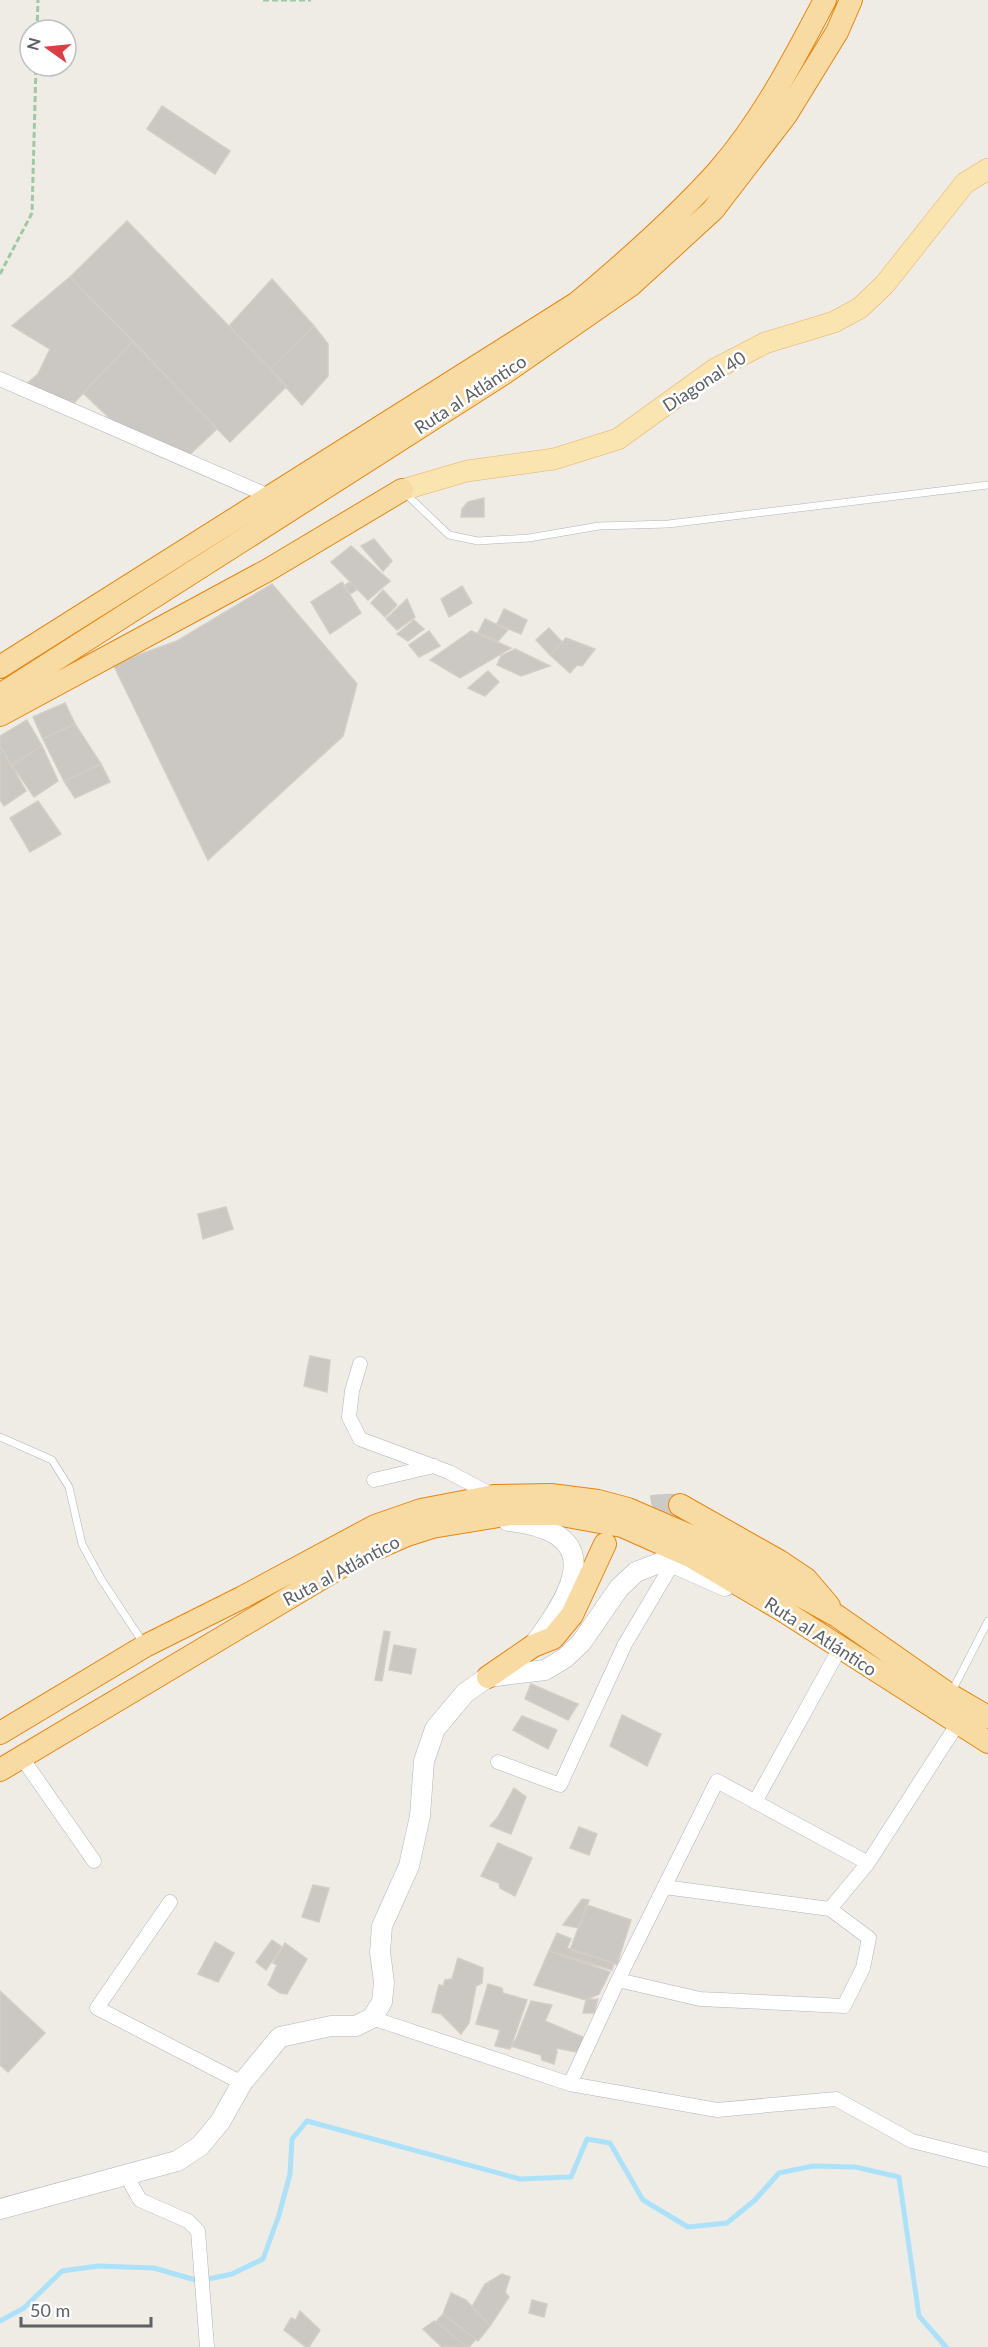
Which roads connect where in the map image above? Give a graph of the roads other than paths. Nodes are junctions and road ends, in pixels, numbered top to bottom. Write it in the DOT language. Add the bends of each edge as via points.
graph roads {
  1 [pos="825,0"];
  2 [pos="851,0"];
  3 [pos="988,169"];
  4 [pos="0,379"];
  5 [pos="988,485"];
  6 [pos="402,490"];
  7 [pos="271,497"];
  8 [pos="0,668"];
  9 [pos="0,694"];
  10 [pos="0,715"];
  11 [pos="360,1364"];
  12 [pos="0,1437"];
  13 [pos="434,1466"];
  14 [pos="374,1480"];
  15 [pos="494,1496"];
  16 [pos="680,1504"];
  17 [pos="479,1518"];
  18 [pos="605,1544"];
  19 [pos="673,1563"];
  20 [pos="782,1610"];
  21 [pos="837,1616"];
  22 [pos="988,1621"];
  23 [pos="145,1646"];
  24 [pos="533,1646"];
  25 [pos="840,1648"];
  26 [pos="488,1677"];
  27 [pos="950,1695"];
  28 [pos="988,1717"];
  29 [pos="958,1724"];
  30 [pos="0,1733"];
  31 [pos="988,1742"];
  32 [pos="22,1758"];
  33 [pos="498,1762"];
  34 [pos="0,1770"];
  35 [pos="755,1802"];
  36 [pos="94,1861"];
  37 [pos="868,1863"];
  38 [pos="664,1887"];
  39 [pos="170,1902"];
  40 [pos="830,1909"];
  41 [pos="618,1980"];
  42 [pos="372,2018"];
  43 [pos="242,2083"];
  44 [pos="570,2084"];
  45 [pos="988,2160"];
  46 [pos="126,2175"];
  47 [pos="0,2209"];
  48 [pos="207,2347"];
  1 -- 7 [label="highway, Ruta al Atlántico" via="761,111 725,162 636,254 577,303"];
  2 -- 9 [label="highway, Ruta al Atlántico" via="837,32 786,115 720,201 631,285 503,374"];
  3 -- 6 [label="main road, Diagonal 40" via="965,183 885,284 860,308 834,322 765,343 715,369 618,439 554,459 467,471"];
  4 -- 7 [label="street"];
  5 -- 6 [label="lane" via="668,524 599,526 478,541 449,535"];
  6 -- 10 [label="highway" via="268,570"];
  7 -- 8 [label="highway, Ruta al Atlántico"];
  11 -- 13 [label="street" via="349,1418 360,1439"];
  12 -- 23 [label="lane" via="52,1460 69,1486 82,1544"];
  13 -- 14 [label="street"];
  13 -- 15 [label="street"];
  15 -- 21 [label="highway, Ruta al Atlántico" via="551,1495 628,1509 702,1541"];
  15 -- 23 [label="highway, Ruta al Atlántico" via="421,1510 375,1526"];
  16 -- 21 [label="highway" via="806,1579"];
  17 -- 20 [label="highway, Ruta al Atlántico" via="556,1514 622,1526 692,1557"];
  17 -- 24 [label="main road" via="550,1530 563,1537 571,1548 574,1564 569,1588 554,1618"];
  17 -- 32 [label="highway, Ruta al Atlántico" via="432,1527 359,1556"];
  18 -- 24 [label="highway" via="572,1615 553,1638"];
  19 -- 20 [label="main road"];
  19 -- 26 [label="main road" via="659,1563 636,1572 565,1658 545,1670"];
  19 -- 33 [label="street" via="625,1644 560,1785"];
  20 -- 25 [label="highway, Ruta al Atlántico"];
  21 -- 27 [label="highway, Ruta al Atlántico"];
  22 -- 27 [label="lane"];
  23 -- 30 [label="highway, Ruta al Atlántico"];
  24 -- 26 [label="highway"];
  25 -- 29 [label="highway, Ruta al Atlántico"];
  25 -- 35 [label="street"];
  26 -- 42 [label="main road" via="465,1693 435,1729 424,1761 420,1816 408,1866 382,1926 382,2002"];
  27 -- 28 [label="highway, Ruta al Atlántico"];
  29 -- 31 [label="highway, Ruta al Atlántico"];
  29 -- 37 [label="street"];
  32 -- 34 [label="highway, Ruta al Atlántico"];
  32 -- 36 [label="street"];
  35 -- 37 [label="street"];
  35 -- 38 [label="street" via="717,1781"];
  37 -- 40 [label="street"];
  38 -- 40 [label="street"];
  38 -- 41 [label="street"];
  39 -- 43 [label="street" via="97,2008"];
  40 -- 41 [label="street" via="869,1938 863,1968 844,2006 700,1999"];
  41 -- 44 [label="street"];
  42 -- 43 [label="main road" via="356,2026 331,2026 280,2037"];
  42 -- 44 [label="street"];
  43 -- 46 [label="main road" via="220,2122 200,2146 177,2161"];
  44 -- 45 [label="street" via="717,2110 836,2099 912,2142"];
  46 -- 47 [label="main road"];
  46 -- 48 [label="street" via="141,2200 198,2231"];
}
